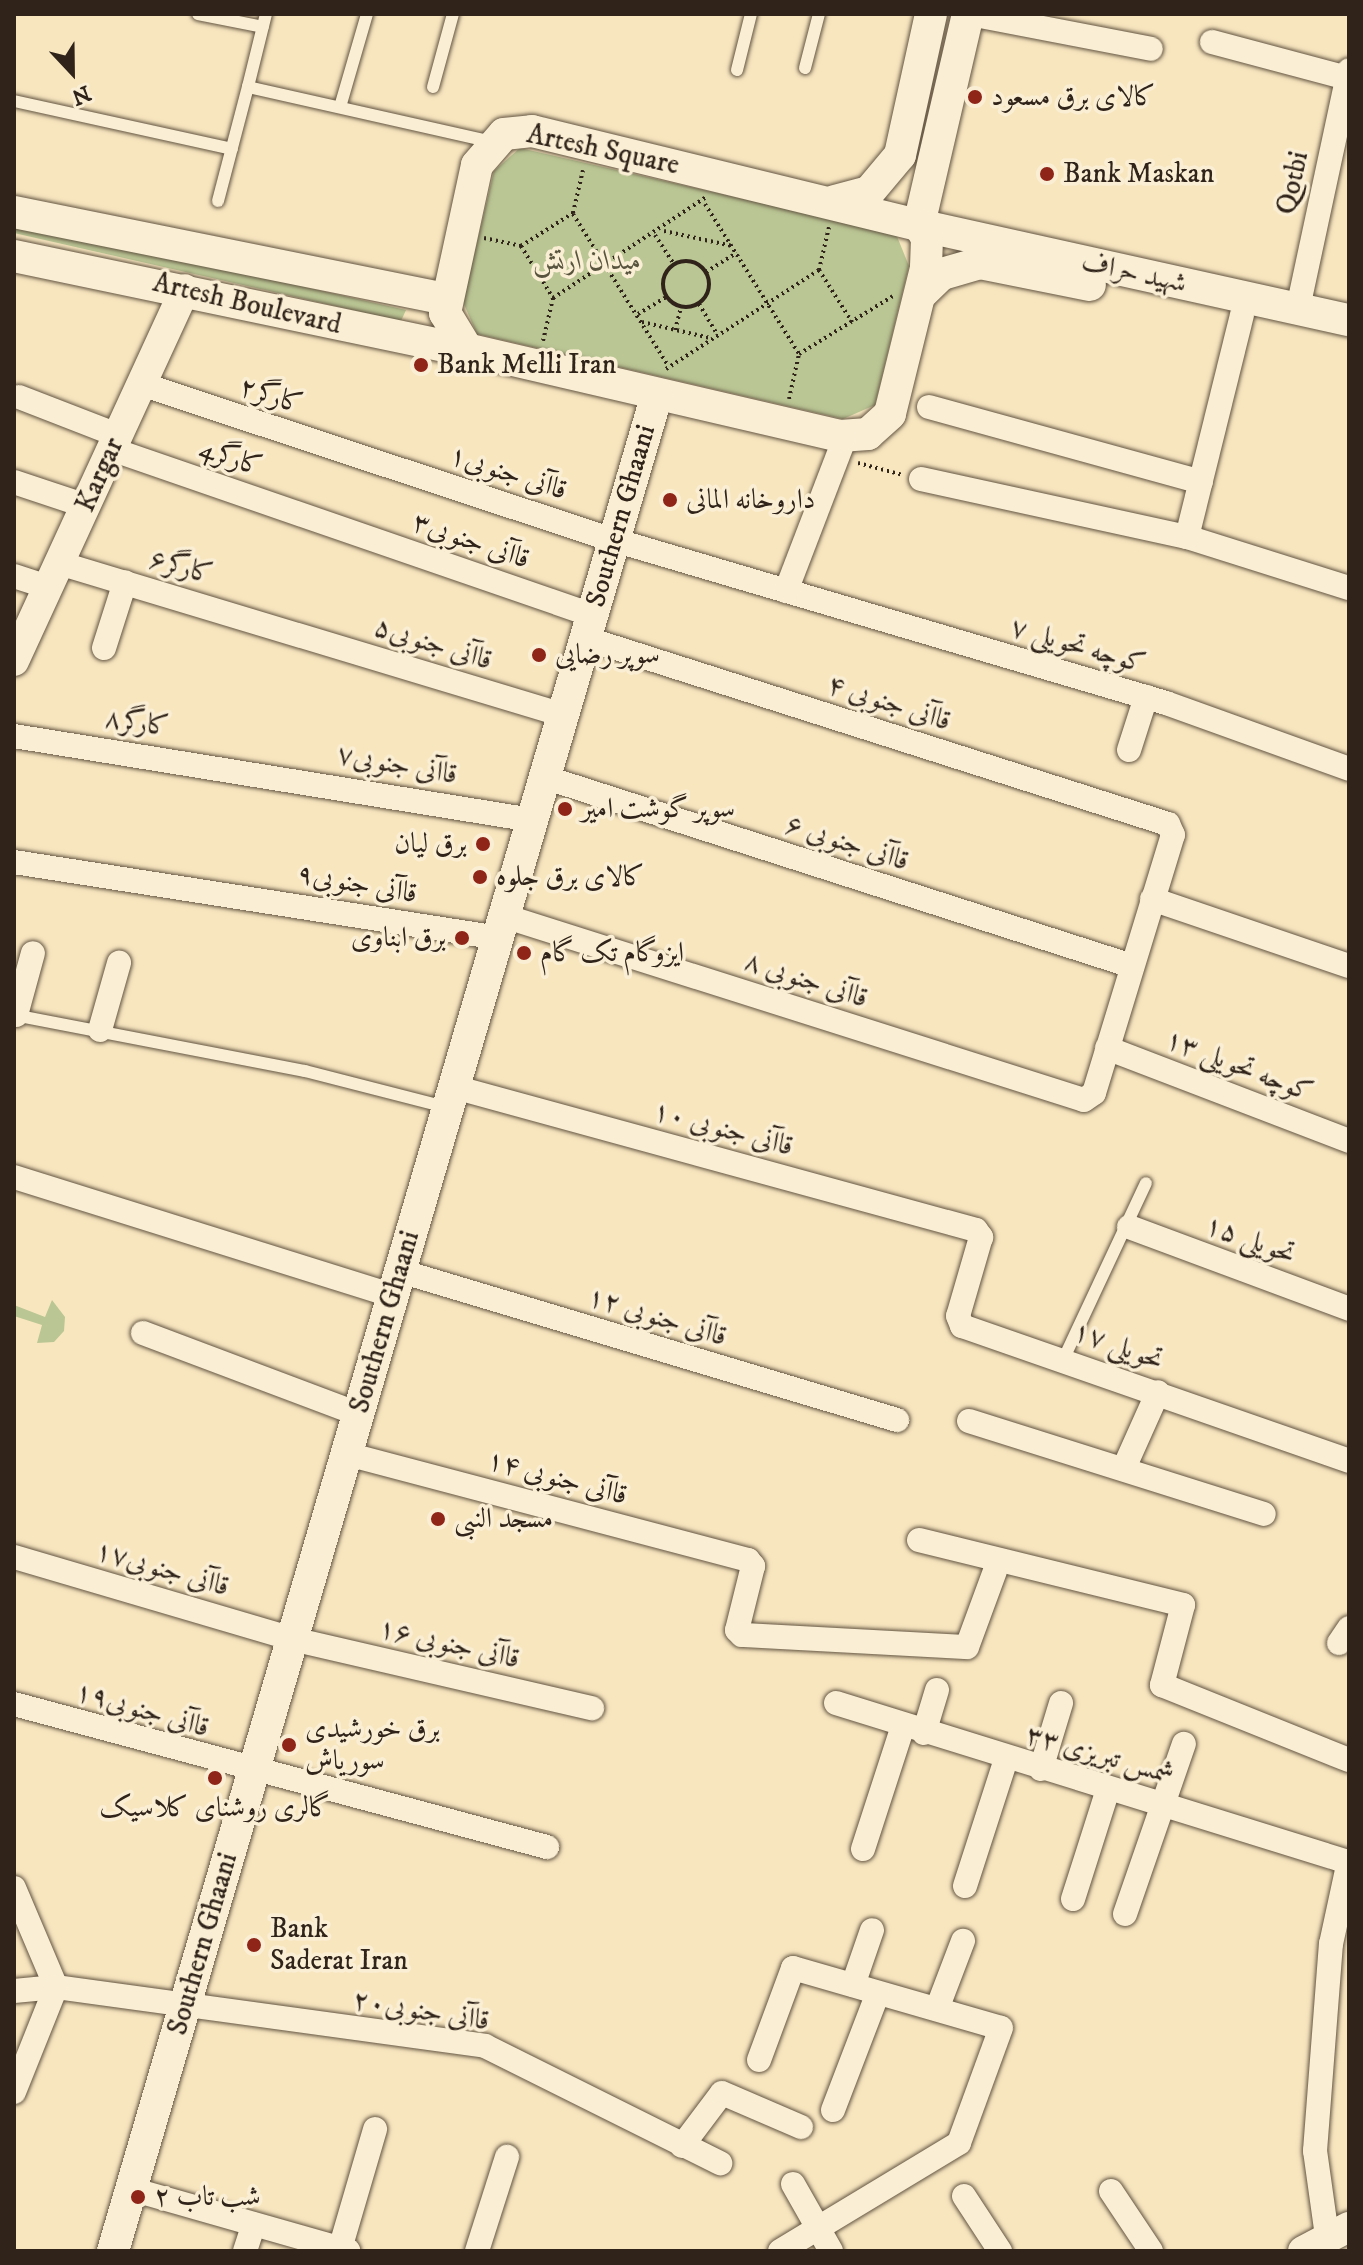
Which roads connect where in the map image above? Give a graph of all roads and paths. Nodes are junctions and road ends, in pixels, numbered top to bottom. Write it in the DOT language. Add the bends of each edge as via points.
graph roads {
  1 [pos="198,14"];
  2 [pos="367,14"];
  3 [pos="453,14"];
  4 [pos="751,14"];
  5 [pos="819,14"];
  6 [pos="931,14"];
  7 [pos="969,14"];
  8 [pos="264,20"];
  9 [pos="1212,42"];
  10 [pos="1151,49"];
  11 [pos="805,68"];
  12 [pos="737,70"];
  13 [pos="1348,74"];
  14 [pos="248,87"];
  15 [pos="433,87"];
  16 [pos="14,101"];
  17 [pos="340,107"];
  18 [pos="492,142"];
  19 [pos="1341,143"];
  20 [pos="589,144"];
  21 [pos="232,149"];
  22 [pos="900,155"];
  23 [pos="932,162"];
  24 [pos="693,186"];
  25 [pos="708,190"];
  26 [pos="218,201"];
  27 [pos="835,201"];
  28 [pos="14,212"];
  29 [pos="573,213"];
  30 [pos="919,225"];
  31 [pos="662,230"];
  32 [pos="474,235"];
  33 [pos="655,235"];
  34 [pos="521,246"];
  35 [pos="732,246"];
  36 [pos="736,253"];
  37 [pos="14,256"];
  38 [pos="674,264"];
  39 [pos="606,265"];
  40 [pos="1061,268"];
  41 [pos="819,270"];
  42 [pos="706,272"];
  43 [pos="185,289"];
  44 [pos="666,297"];
  45 [pos="553,298"];
  46 [pos="446,299"];
  47 [pos="910,299"];
  48 [pos="767,302"];
  49 [pos="699,304"];
  50 [pos="681,307"];
  51 [pos="1298,308"];
  52 [pos="637,315"];
  53 [pos="1242,315"];
  54 [pos="1349,320"];
  55 [pos="641,322"];
  56 [pos="852,322"];
  57 [pos="675,330"];
  58 [pos="717,333"];
  59 [pos="710,338"];
  60 [pos="1349,340"];
  61 [pos="480,354"];
  62 [pos="799,354"];
  63 [pos="537,367"];
  64 [pos="141,384"];
  65 [pos="657,394"];
  66 [pos="19,397"];
  67 [pos="929,407"];
  68 [pos="801,409"];
  69 [pos="855,436"];
  70 [pos="114,442"];
  71 [pos="383,464"];
  72 [pos="921,479"];
  73 [pos="14,482"];
  74 [pos="1201,482"];
  75 [pos="86,506"];
  76 [pos="331,525"];
  77 [pos="1187,537"];
  78 [pos="614,540"];
  79 [pos="54,575"];
  80 [pos="14,576"];
  81 [pos="125,582"];
  82 [pos="1349,588"];
  83 [pos="786,591"];
  84 [pos="589,626"];
  85 [pos="286,629"];
  86 [pos="104,648"];
  87 [pos="14,661"];
  88 [pos="1146,697"];
  89 [pos="563,715"];
  90 [pos="14,736"];
  91 [pos="1129,750"];
  92 [pos="251,769"];
  93 [pos="1349,769"];
  94 [pos="544,777"];
  95 [pos="532,820"];
  96 [pos="14,862"];
  97 [pos="1152,899"];
  98 [pos="501,927"];
  99 [pos="33,953"];
  100 [pos="119,963"];
  101 [pos="1132,966"];
  102 [pos="1349,966"];
  103 [pos="15,1015"];
  104 [pos="100,1030"];
  105 [pos="1107,1048"];
  106 [pos="451,1097"];
  107 [pos="1349,1141"];
  108 [pos="14,1177"];
  109 [pos="1146,1183"];
  110 [pos="1129,1227"];
  111 [pos="976,1230"];
  112 [pos="396,1283"];
  113 [pos="1349,1309"];
  114 [pos="143,1333"];
  115 [pos="1064,1358"];
  116 [pos="1158,1392"];
  117 [pos="358,1414"];
  118 [pos="897,1420"];
  119 [pos="969,1421"];
  120 [pos="347,1454"];
  121 [pos="1349,1461"];
  122 [pos="1124,1468"];
  123 [pos="1264,1514"];
  124 [pos="919,1540"];
  125 [pos="14,1557"];
  126 [pos="995,1571"];
  127 [pos="292,1639"];
  128 [pos="937,1690"];
  129 [pos="836,1703"];
  130 [pos="1061,1703"];
  131 [pos="14,1704"];
  132 [pos="592,1708"];
  133 [pos="914,1729"];
  134 [pos="1184,1744"];
  135 [pos="1006,1759"];
  136 [pos="1349,1760"];
  137 [pos="1041,1769"];
  138 [pos="253,1773"];
  139 [pos="1108,1789"];
  140 [pos="1164,1805"];
  141 [pos="547,1847"];
  142 [pos="863,1849"];
  143 [pos="1349,1861"];
  144 [pos="965,1886"];
  145 [pos="17,1898"];
  146 [pos="1073,1899"];
  147 [pos="1125,1914"];
  148 [pos="872,1930"];
  149 [pos="963,1941"];
  150 [pos="1339,1965"];
  151 [pos="853,1985"];
  152 [pos="56,1987"];
  153 [pos="14,1991"];
  154 [pos="878,1993"];
  155 [pos="937,2009"];
  156 [pos="184,2010"];
  157 [pos="759,2060"];
  158 [pos="14,2092"];
  159 [pos="833,2110"];
  160 [pos="801,2127"];
  161 [pos="375,2129"];
  162 [pos="682,2146"];
  163 [pos="507,2157"];
  164 [pos="720,2163"];
  165 [pos="793,2184"];
  166 [pos="131,2189"];
  167 [pos="1111,2191"];
  168 [pos="964,2196"];
  169 [pos="254,2224"];
  170 [pos="816,2228"];
  171 [pos="1326,2238"];
  172 [pos="344,2250"];
  173 [pos="113,2251"];
  174 [pos="245,2251"];
  175 [pos="477,2251"];
  176 [pos="780,2251"];
  177 [pos="831,2251"];
  178 [pos="1000,2251"];
  179 [pos="1151,2251"];
  1 -- 8 [label="lane"];
  2 -- 17 [label="lane"];
  3 -- 15 [label="lane"];
  4 -- 12 [label="lane"];
  5 -- 11 [label="lane"];
  6 -- 22 [label="main road"];
  7 -- 10 [label="street"];
  7 -- 23 [label="main road"];
  8 -- 14 [label="lane"];
  9 -- 13 [label="street"];
  13 -- 19 [label="street, Qotbi"];
  14 -- 17 [label="lane"];
  14 -- 21 [label="lane"];
  16 -- 21 [label="lane"];
  17 -- 18 [label="lane"];
  18 -- 20 [label="main road, Artesh Square" via="518,130"];
  18 -- 32 [label="main road, Artesh Square" via="477,165"];
  19 -- 51 [label="street, Qotbi"];
  20 -- 27 [label="main road, Artesh Square"];
  20 -- 29 [label="path"];
  21 -- 26 [label="lane"];
  22 -- 23 [label="main road" via="913,171"];
  22 -- 27 [label="main road" via="869,192"];
  23 -- 30 [label="main road"];
  24 -- 25 [label="path"];
  27 -- 30 [label="main road, Artesh Square"];
  27 -- 41 [label="path"];
  28 -- 46 [label="main road, Artesh Boulevard"];
  29 -- 34 [label="path"];
  29 -- 39 [label="path"];
  30 -- 40 [label="main road, شهید حراف"];
  30 -- 47 [label="main road" via="928,253"];
  31 -- 33 [label="path"];
  31 -- 35 [label="path"];
  31 -- 35 [label="path" via="705,204"];
  32 -- 34 [label="path"];
  32 -- 46 [label="main road, Artesh Square"];
  33 -- 38 [label="path"];
  33 -- 39 [label="path"];
  34 -- 45 [label="path"];
  35 -- 36 [label="path"];
  36 -- 42 [label="path"];
  36 -- 48 [label="path"];
  37 -- 43 [label="main road, Artesh Boulevard"];
  38 -- 42 [label="path" via="692,261"];
  38 -- 44 [label="path" via="663,279"];
  39 -- 45 [label="path"];
  39 -- 52 [label="path"];
  40 -- 47 [label="main road" via="980,263 942,274"];
  40 -- 51 [label="main road, شهید حراف"];
  40 -- 53 [label="main road"];
  41 -- 48 [label="path"];
  41 -- 56 [label="path"];
  42 -- 49 [label="path" via="709,289"];
  43 -- 61 [label="main road, Artesh Boulevard"];
  43 -- 64 [label="street, Kargar"];
  44 -- 50 [label="path"];
  44 -- 52 [label="path"];
  45 -- 63 [label="path"];
  46 -- 61 [label="main road, Artesh Square" via="456,340"];
  47 -- 56 [label="path" via="903,290"];
  47 -- 69 [label="main road" via="895,402"];
  48 -- 58 [label="path"];
  48 -- 62 [label="path"];
  49 -- 50 [label="path"];
  49 -- 58 [label="path"];
  50 -- 57 [label="path"];
  51 -- 54 [label="main road, شهید حراف"];
  52 -- 55 [label="path"];
  53 -- 60 [label="main road"];
  53 -- 74 [label="street"];
  55 -- 57 [label="path"];
  55 -- 59 [label="path" via="667,364"];
  56 -- 62 [label="path"];
  57 -- 59 [label="path"];
  58 -- 59 [label="path"];
  61 -- 63 [label="main road"];
  62 -- 68 [label="path" via="787,406"];
  63 -- 65 [label="main road"];
  64 -- 70 [label="street, Kargar"];
  64 -- 71 [label="street, کارگر۲"];
  65 -- 69 [label="main road"];
  65 -- 78 [label="main road, Southern Ghaani"];
  66 -- 70 [label="street, 4کارگر"];
  67 -- 74 [label="street"];
  69 -- 72 [label="path" via="857,463"];
  69 -- 83 [label="street"];
  70 -- 75 [label="street, Kargar"];
  70 -- 76 [label="street, 4کارگر"];
  71 -- 78 [label="street, قاآنی جنوبی۱"];
  72 -- 77 [label="street"];
  73 -- 75 [label="street"];
  74 -- 77 [label="street"];
  75 -- 79 [label="street, Kargar"];
  76 -- 84 [label="street, قاآنی جنوبی۳"];
  77 -- 82 [label="street"];
  78 -- 83 [label="street, قاآنی جنوبی۱"];
  78 -- 84 [label="main road, Southern Ghaani"];
  79 -- 80 [label="street, کارگر۶"];
  79 -- 81 [label="street, کارگر۶"];
  79 -- 87 [label="street, Kargar"];
  81 -- 85 [label="street, کارگر۶"];
  81 -- 86 [label="street"];
  83 -- 88 [label="street, کوچه تحویلی ۷"];
  84 -- 89 [label="main road, Southern Ghaani"];
  84 -- 97 [label="street, قاآنی جنوبی ۴" via="1173,828"];
  85 -- 89 [label="street, قاآنی جنوبی۵"];
  88 -- 91 [label="street"];
  88 -- 93 [label="street, کوچه تحویلی ۷"];
  89 -- 94 [label="main road, Southern Ghaani"];
  90 -- 92 [label="street, کارگر۸"];
  92 -- 95 [label="street, قاآنی جنوبی۷"];
  94 -- 95 [label="main road, Southern Ghaani"];
  94 -- 101 [label="street, قاآنی جنوبی ۶"];
  95 -- 98 [label="main road, Southern Ghaani"];
  96 -- 98 [label="street, قاآنی جنوبی۹"];
  97 -- 101 [label="street"];
  97 -- 102 [label="street"];
  98 -- 105 [label="street, قاآنی جنوبی ۸" via="1090,1098"];
  98 -- 106 [label="main road, Southern Ghaani"];
  99 -- 103 [label="street"];
  100 -- 104 [label="street"];
  101 -- 105 [label="street"];
  103 -- 104 [label="lane"];
  104 -- 106 [label="lane"];
  105 -- 107 [label="street, کوچه تحویلی ۱۳"];
  106 -- 111 [label="street, قاآنی جنوبی ۱۰"];
  106 -- 112 [label="main road, Southern Ghaani"];
  108 -- 112 [label="street, قاآنی جنوبی ۱۲" via="219,1240"];
  109 -- 110 [label="lane"];
  110 -- 113 [label="street, تحویلی ۱۵"];
  110 -- 115 [label="lane"];
  111 -- 115 [label="street, تحویلی ۱۷" via="981,1237 958,1322"];
  112 -- 117 [label="main road, Southern Ghaani"];
  112 -- 118 [label="street, قاآنی جنوبی ۱۲"];
  114 -- 117 [label="street"];
  115 -- 116 [label="street, تحویلی ۱۷"];
  116 -- 121 [label="street, تحویلی ۱۷"];
  116 -- 122 [label="street"];
  117 -- 120 [label="main road, Southern Ghaani"];
  119 -- 122 [label="street"];
  120 -- 126 [label="street, قاآنی جنوبی ۱۴" via="751,1563 742,1635 967,1647"];
  120 -- 127 [label="main road, Southern Ghaani"];
  122 -- 123 [label="street"];
  124 -- 136 [label="street" via="1183,1605 1162,1685"];
  125 -- 127 [label="street, قاآنی جنوبی۱۷"];
  127 -- 132 [label="street, قاآنی جنوبی ۱۶"];
  127 -- 138 [label="main road, Southern Ghaani"];
  128 -- 133 [label="street"];
  129 -- 133 [label="street, شمس تبریزی ۳۳"];
  130 -- 137 [label="street"];
  131 -- 138 [label="street, قاآنی جنوبی۱۹"];
  133 -- 135 [label="street, شمس تبریزی ۳۳"];
  133 -- 142 [label="street"];
  134 -- 140 [label="street"];
  135 -- 137 [label="street, شمس تبریزی ۳۳"];
  135 -- 144 [label="street"];
  137 -- 139 [label="street, شمس تبریزی ۳۳"];
  138 -- 141 [label="street, قاآنی جنوبی۱۹"];
  138 -- 156 [label="main road, Southern Ghaani"];
  139 -- 140 [label="street, شمس تبریزی ۳۳"];
  139 -- 146 [label="street"];
  140 -- 143 [label="street, شمس تبریزی ۳۳"];
  140 -- 147 [label="street"];
  143 -- 150 [label="street"];
  145 -- 152 [label="street"];
  148 -- 151 [label="street"];
  149 -- 155 [label="street"];
  150 -- 171 [label="street" via="1315,2151"];
  151 -- 154 [label="street"];
  151 -- 157 [label="street" via="793,1968"];
  152 -- 153 [label="street, ۲۰قاآنی جنوبی"];
  152 -- 156 [label="street, ۲۰قاآنی جنوبی"];
  152 -- 158 [label="street"];
  154 -- 155 [label="street"];
  154 -- 159 [label="street"];
  155 -- 170 [label="street" via="1001,2028 959,2143"];
  156 -- 162 [label="street, ۲۰قاآنی جنوبی" via="485,2046"];
  156 -- 166 [label="main road, Southern Ghaani"];
  160 -- 162 [label="street" via="722,2093"];
  161 -- 172 [label="street"];
  162 -- 164 [label="street, ۲۰قاآنی جنوبی"];
  163 -- 175 [label="street"];
  165 -- 170 [label="street"];
  166 -- 169 [label="street"];
  166 -- 173 [label="main road, Southern Ghaani"];
  167 -- 179 [label="street"];
  168 -- 178 [label="street"];
  169 -- 172 [label="street"];
  169 -- 174 [label="street"];
  170 -- 176 [label="street"];
  170 -- 177 [label="street"];
}
